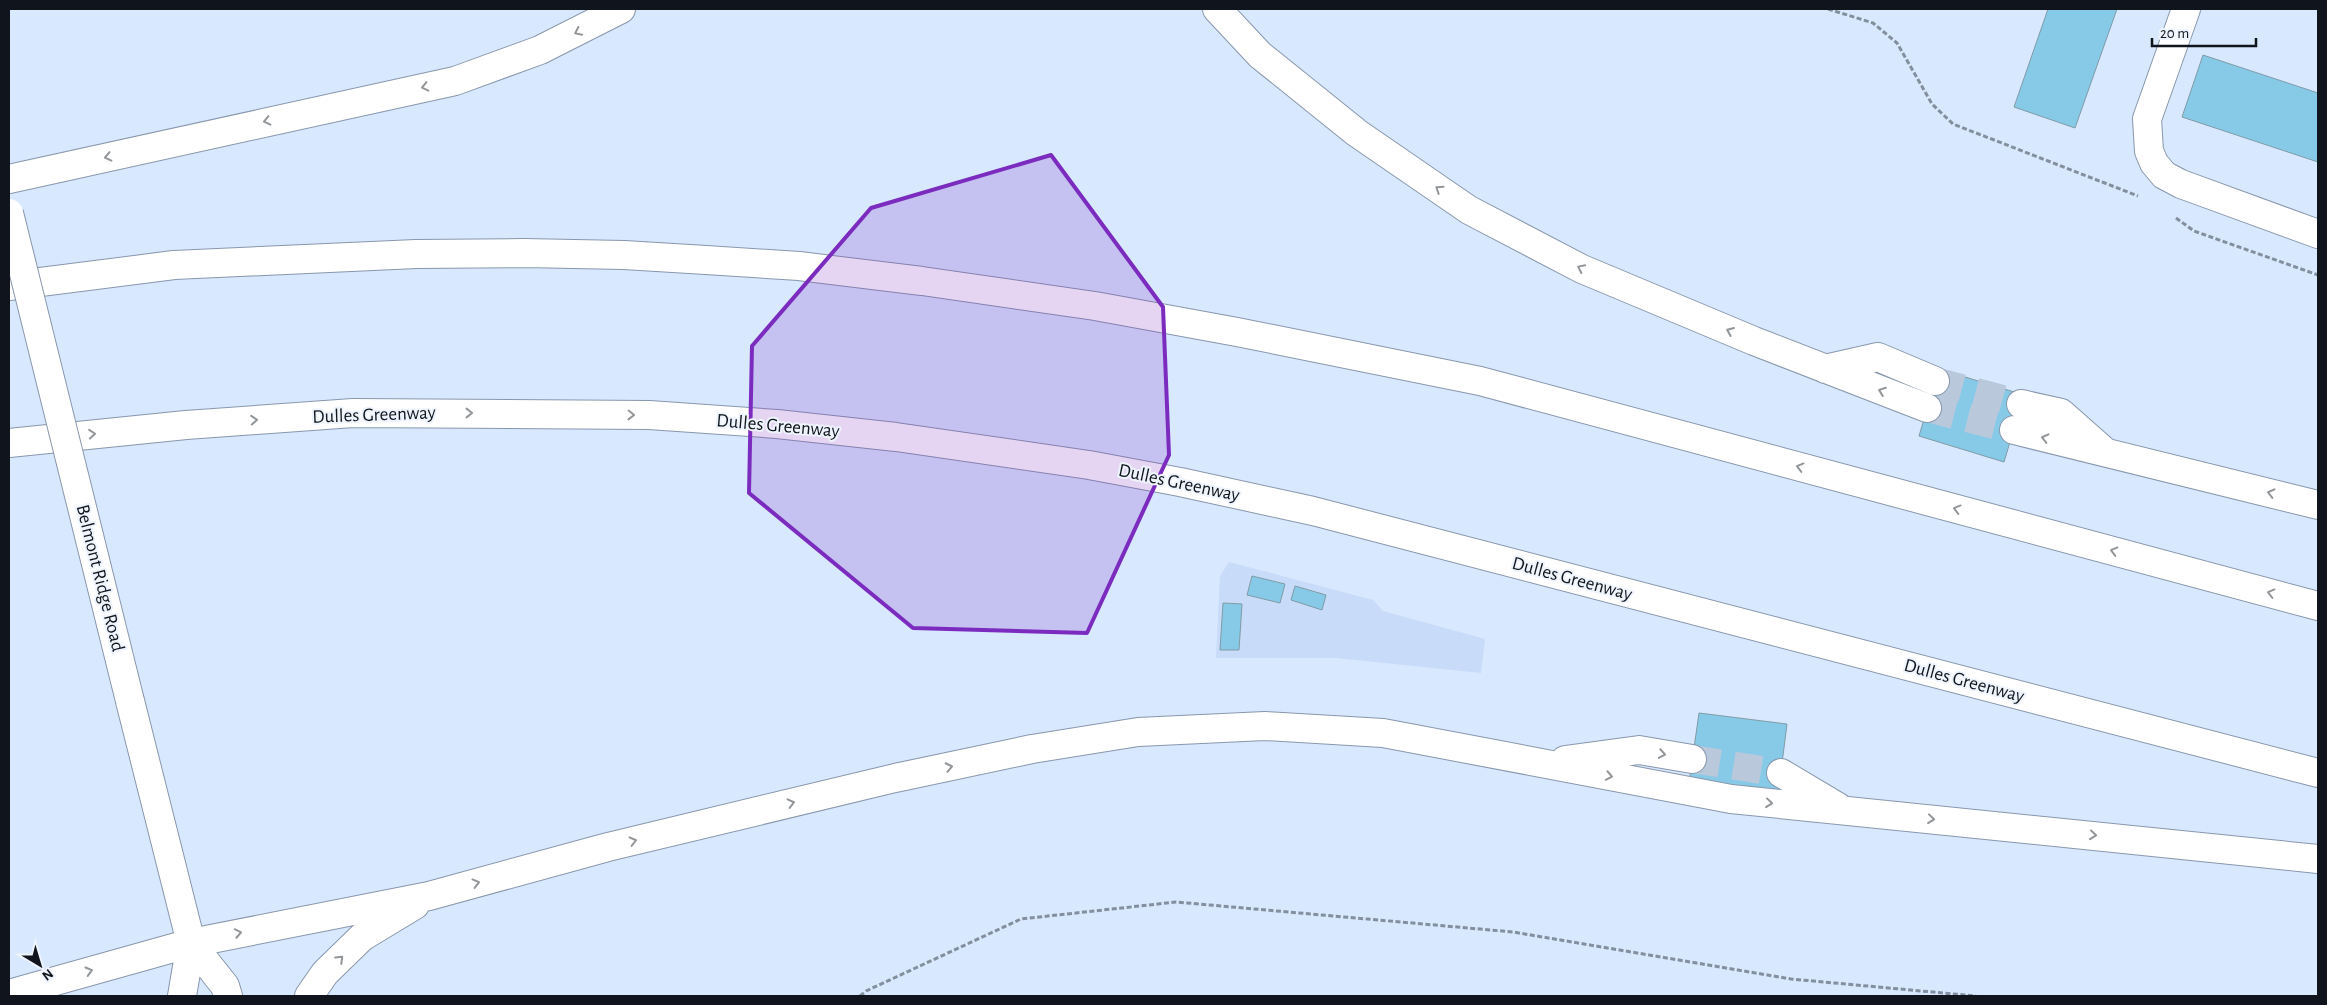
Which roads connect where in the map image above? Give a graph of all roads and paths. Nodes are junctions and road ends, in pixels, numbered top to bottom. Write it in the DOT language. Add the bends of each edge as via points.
graph roads {
  1 [pos="620,9"];
  2 [pos="1217,9"];
  3 [pos="1828,9"];
  4 [pos="2186,9"];
  5 [pos="9,179"];
  6 [pos="2146,200"];
  7 [pos="9,213"];
  8 [pos="2170,213"];
  9 [pos="2318,234"];
  10 [pos="2318,275"];
  11 [pos="9,286"];
  12 [pos="1825,369"];
  13 [pos="1935,381"];
  14 [pos="2021,404"];
  15 [pos="1927,408"];
  16 [pos="2014,430"];
  17 [pos="9,442"];
  18 [pos="2107,453"];
  19 [pos="2318,505"];
  20 [pos="2318,606"];
  21 [pos="1692,759"];
  22 [pos="1544,763"];
  23 [pos="1781,773"];
  24 [pos="2318,773"];
  25 [pos="1844,810"];
  26 [pos="2318,859"];
  27 [pos="429,896"];
  28 [pos="191,943"];
  29 [pos="9,994"];
  30 [pos="182,996"];
  31 [pos="228,996"];
  32 [pos="309,996"];
  33 [pos="860,996"];
  34 [pos="1976,996"];
  1 -- 5 [label="main road, one-way" via="540,50 455,80"];
  12 -- 2 [label="main road, one-way" via="1582,269 1470,210 1358,133 1260,55"];
  3 -- 6 [label="path" via="1873,23 1897,43 1932,104 1953,124"];
  4 -- 9 [label="main road" via="2147,119 2149,151 2154,163 2164,175 2181,184"];
  7 -- 28 [label="main road, Belmont Ridge Road, bridge"];
  8 -- 10 [label="path" via="2194,231"];
  20 -- 11 [label="main road, one-way" via="1480,382 1132,313 922,281 799,266 624,255 514,253 174,265"];
  12 -- 13 [label="main road" via="1878,357"];
  15 -- 12 [label="main road, one-way"];
  14 -- 18 [label="main road" via="2061,413"];
  18 -- 16 [label="main road, one-way"];
  17 -- 24 [label="main road, Dulles Greenway, one-way" via="353,413 649,415 886,436 1089,465 1313,512"];
  19 -- 18 [label="main road, one-way"];
  22 -- 21 [label="main road, one-way" via="1639,750"];
  22 -- 25 [label="main road, one-way" via="1731,799"];
  27 -- 22 [label="main road, one-way" via="608,847 895,778 1032,749 1138,732 1266,726 1383,733"];
  23 -- 25 [label="main road"];
  25 -- 26 [label="main road, one-way"];
  28 -- 27 [label="main road, one-way"];
  32 -- 27 [label="main road, one-way" via="325,974 362,937"];
  29 -- 28 [label="main road, one-way"];
  28 -- 30 [label="main road, Belmont Ridge Road"];
  28 -- 31 [label="main road, Belmont Ridge Road" via="225,986"];
  33 -- 34 [label="path" via="1021,919 1176,902 1513,932 1791,979"];
}
